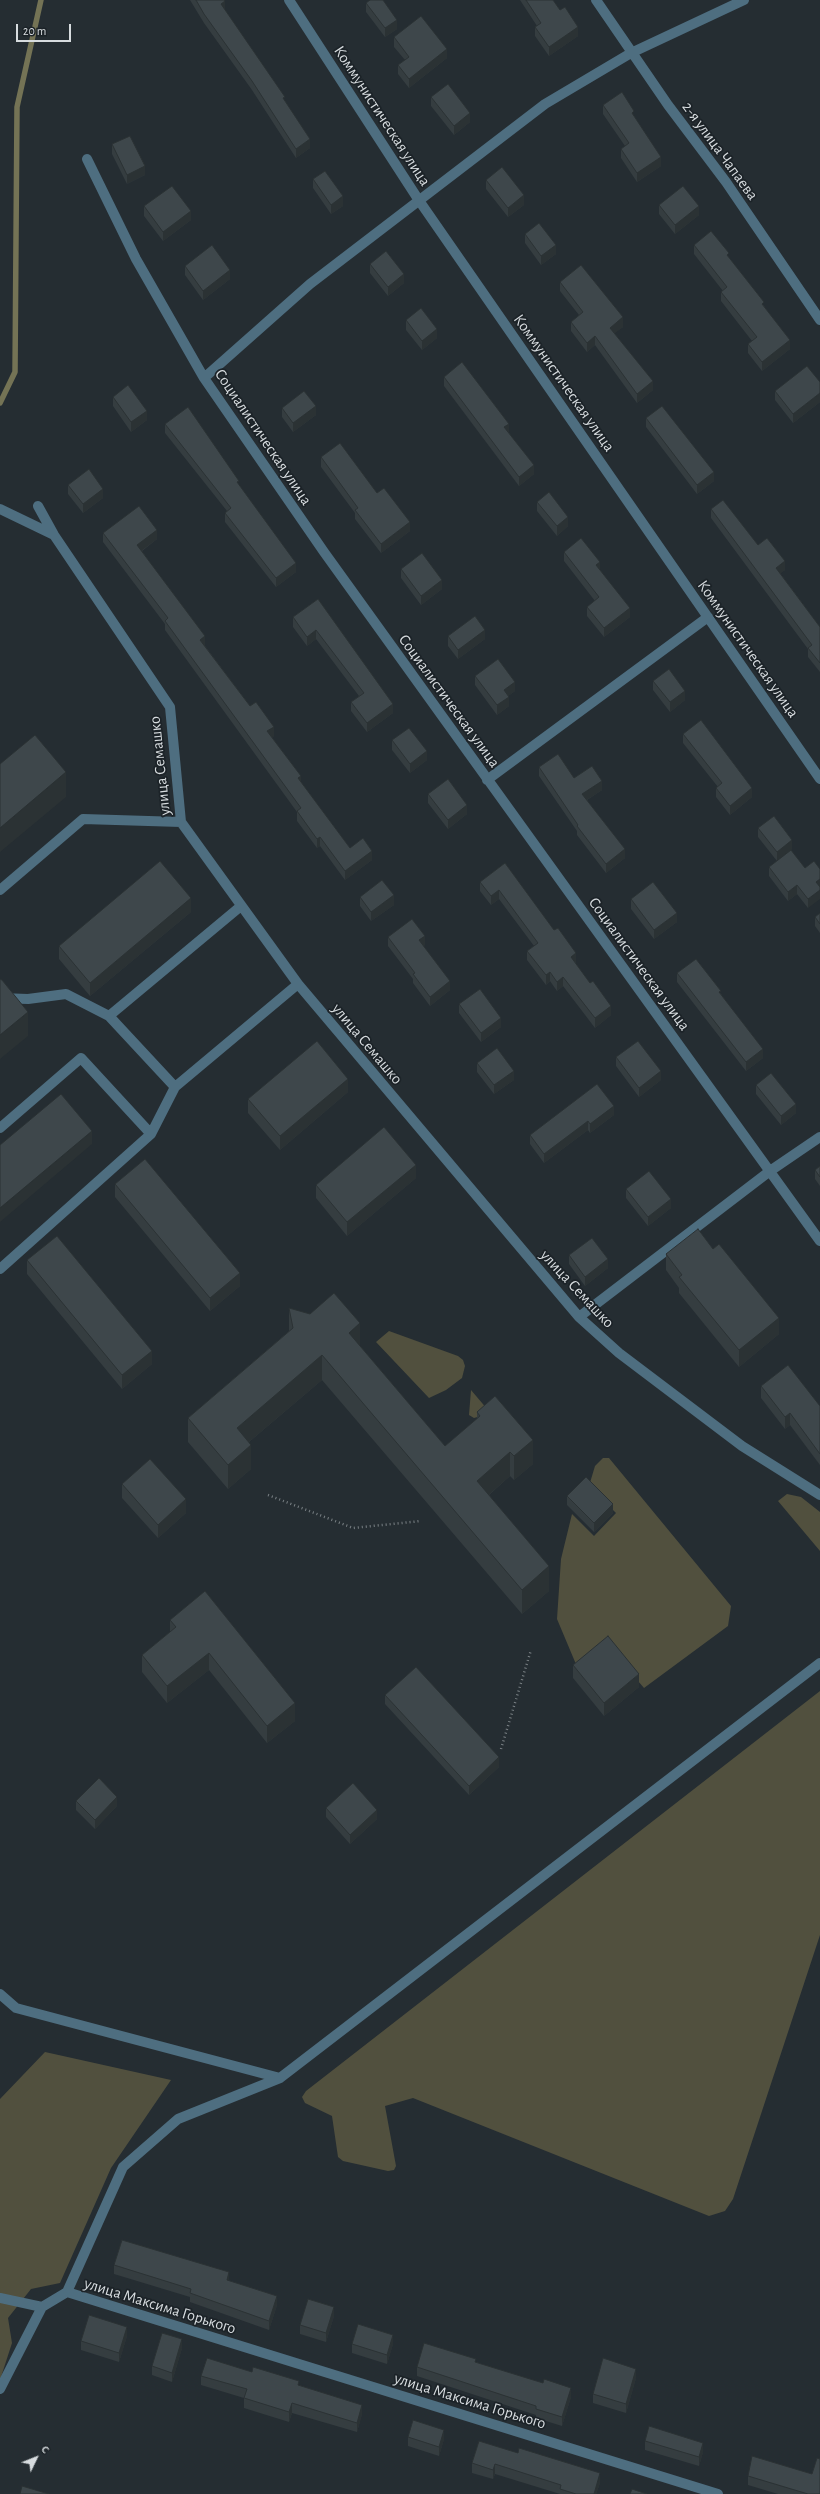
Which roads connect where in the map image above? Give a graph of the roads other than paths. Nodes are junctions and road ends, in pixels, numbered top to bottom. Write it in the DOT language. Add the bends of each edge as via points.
graph roads {
  1 [pos="289,0"];
  2 [pos="596,0"];
  3 [pos="744,0"];
  4 [pos="631,53"];
  5 [pos="87,159"];
  6 [pos="418,199"];
  7 [pos="820,320"];
  8 [pos="204,378"];
  9 [pos="38,506"];
  10 [pos="0,509"];
  11 [pos="54,535"];
  12 [pos="708,617"];
  13 [pos="820,779"];
  14 [pos="487,780"];
  15 [pos="181,822"];
  16 [pos="0,890"];
  17 [pos="241,906"];
  18 [pos="298,984"];
  19 [pos="0,998"];
  20 [pos="109,1016"];
  21 [pos="175,1087"];
  22 [pos="0,1128"];
  23 [pos="151,1134"];
  24 [pos="820,1137"];
  25 [pos="770,1171"];
  26 [pos="820,1241"];
  27 [pos="0,1269"];
  28 [pos="579,1317"];
  29 [pos="820,1495"];
  30 [pos="820,1663"];
  31 [pos="0,1994"];
  32 [pos="280,2078"];
  33 [pos="67,2292"];
  34 [pos="0,2298"];
  35 [pos="42,2307"];
  36 [pos="0,2389"];
  37 [pos="718,2494"];
  1 -- 6 [label="street, Коммунистическая улица"];
  2 -- 4 [label="street, 2-я улица Чапаева"];
  3 -- 4 [label="street"];
  4 -- 6 [label="street" via="545,104"];
  4 -- 7 [label="street, 2-я улица Чапаева" via="726,182"];
  5 -- 8 [label="street, Социалистическая улица" via="136,259"];
  6 -- 8 [label="street" via="310,284"];
  6 -- 12 [label="street, Коммунистическая улица"];
  8 -- 14 [label="street, Социалистическая улица" via="324,552"];
  9 -- 11 [label="street, улица Семашко"];
  10 -- 11 [label="street"];
  11 -- 15 [label="street, улица Семашко" via="170,707"];
  12 -- 13 [label="street, Коммунистическая улица"];
  12 -- 14 [label="street"];
  14 -- 25 [label="street, Социалистическая улица"];
  15 -- 16 [label="street" via="82,818"];
  15 -- 17 [label="street, улица Семашко"];
  17 -- 18 [label="street, улица Семашко"];
  17 -- 20 [label="street"];
  18 -- 21 [label="street"];
  18 -- 28 [label="street, улица Семашко"];
  19 -- 20 [label="street" via="28,999 66,994"];
  20 -- 21 [label="street"];
  21 -- 23 [label="street"];
  22 -- 23 [label="street" via="81,1058"];
  23 -- 27 [label="street"];
  24 -- 25 [label="street"];
  25 -- 26 [label="street, Социалистическая улица"];
  25 -- 28 [label="street"];
  28 -- 29 [label="street, улица Семашко" via="619,1353 742,1446"];
  30 -- 32 [label="street, улица Максима Горького"];
  31 -- 32 [label="street" via="16,2008"];
  32 -- 33 [label="street, улица Максима Горького" via="178,2118 123,2167"];
  33 -- 35 [label="street"];
  33 -- 37 [label="street, улица Максима Горького"];
  34 -- 35 [label="street"];
  35 -- 36 [label="street"];
}
